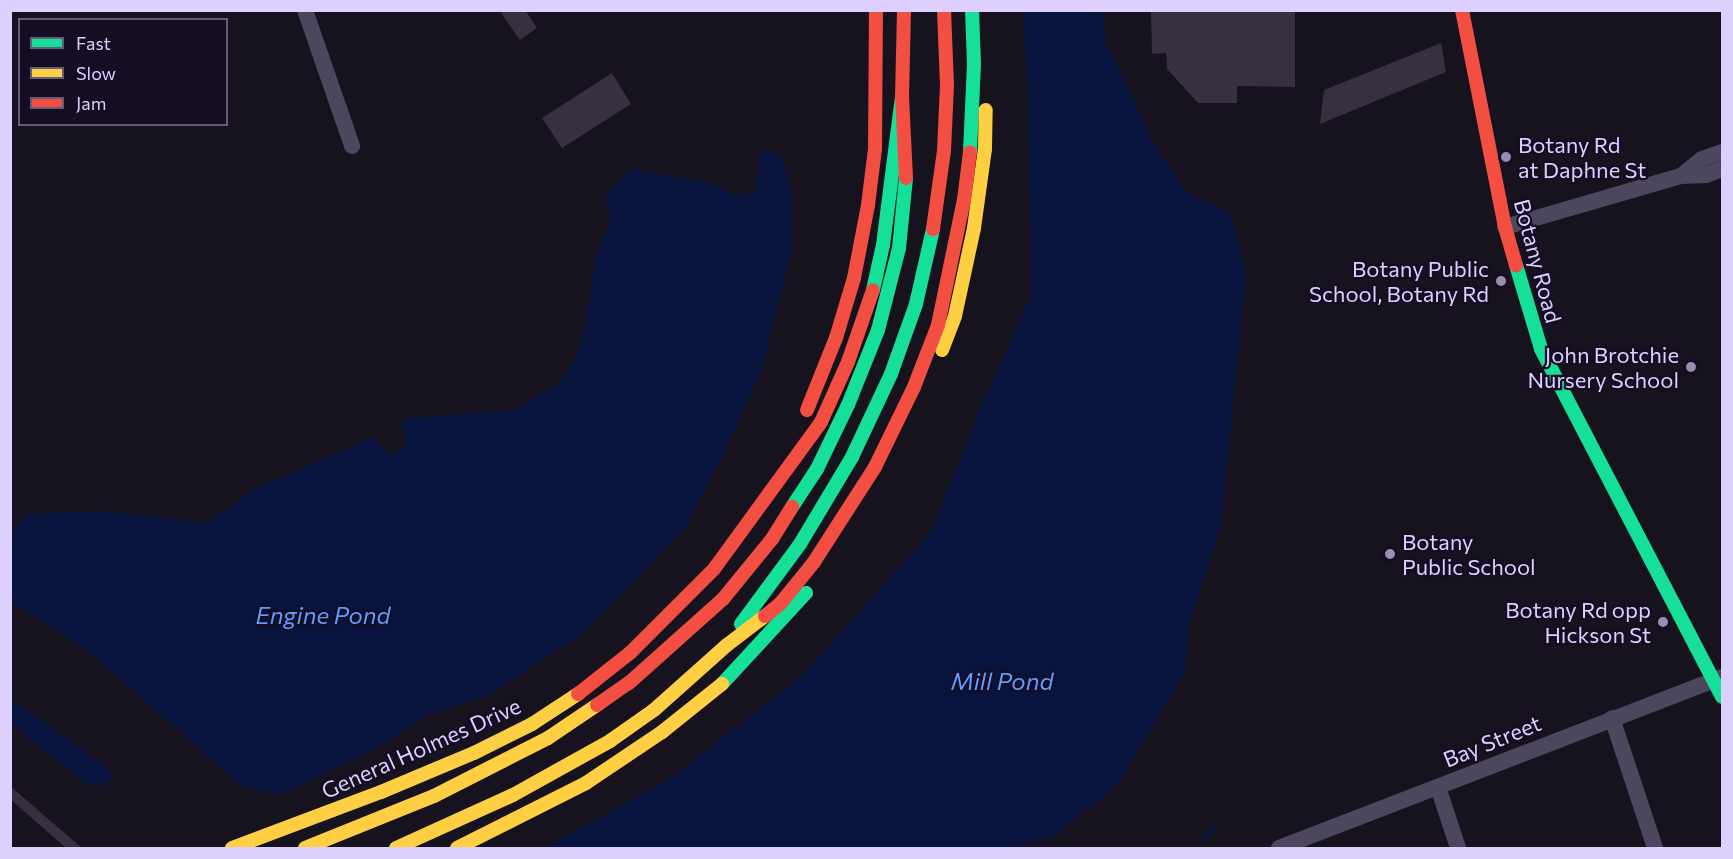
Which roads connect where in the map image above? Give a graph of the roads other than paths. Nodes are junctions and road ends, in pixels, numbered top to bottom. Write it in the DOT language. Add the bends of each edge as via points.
graph roads {
  1 [pos="305,10"];
  2 [pos="876,10"];
  3 [pos="904,10"];
  4 [pos="944,10"];
  5 [pos="972,10"];
  6 [pos="983,10"];
  7 [pos="1462,10"];
  8 [pos="902,96"];
  9 [pos="352,146"];
  10 [pos="1722,152"];
  11 [pos="1722,169"];
  12 [pos="1681,176"];
  13 [pos="1505,227"];
  14 [pos="781,476"];
  15 [pos="727,645"];
  16 [pos="1718,678"];
  17 [pos="1722,698"];
  18 [pos="1612,718"];
  19 [pos="1438,787"];
  20 [pos="232,849"];
  21 [pos="304,849"];
  22 [pos="396,849"];
  23 [pos="457,849"];
  24 [pos="1279,849"];
  25 [pos="1458,849"];
  26 [pos="1655,849"];
  1 -- 9 [label="street"];
  2 -- 14 [label="main road" via="874,149 854,278 836,338"];
  3 -- 8 [label="main road"];
  4 -- 15 [label="main road" via="944,151 934,225 916,304 872,420 828,501"];
  5 -- 15 [label="main road" via="972,138 964,200 938,325 914,387 874,467 814,562 780,604"];
  6 -- 23 [label="main road" via="985,149 974,228 955,316 930,382 891,463 854,525 814,584 731,677 662,732 586,783"];
  7 -- 13 [label="main road, Botany Road"];
  8 -- 14 [label="main road" via="883,245 869,306 821,422"];
  8 -- 21 [label="main road" via="907,188 899,248 878,330 817,469 772,539 723,599 629,683 557,732 434,796"];
  10 -- 12 [label="street" via="1702,159"];
  11 -- 12 [label="street" via="1706,175"];
  12 -- 13 [label="street"];
  13 -- 16 [label="main road, Botany Road" via="1541,349"];
  14 -- 20 [label="main road, General Holmes Drive" via="714,569 630,653 580,692 532,724 474,753"];
  15 -- 22 [label="main road" via="682,687 610,741 513,795"];
  16 -- 17 [label="main road, Botany Road"];
  16 -- 18 [label="street, Bay Street"];
  18 -- 19 [label="street, Bay Street"];
  18 -- 26 [label="street"];
  19 -- 24 [label="street, Bay Street"];
  19 -- 25 [label="street"];
}
